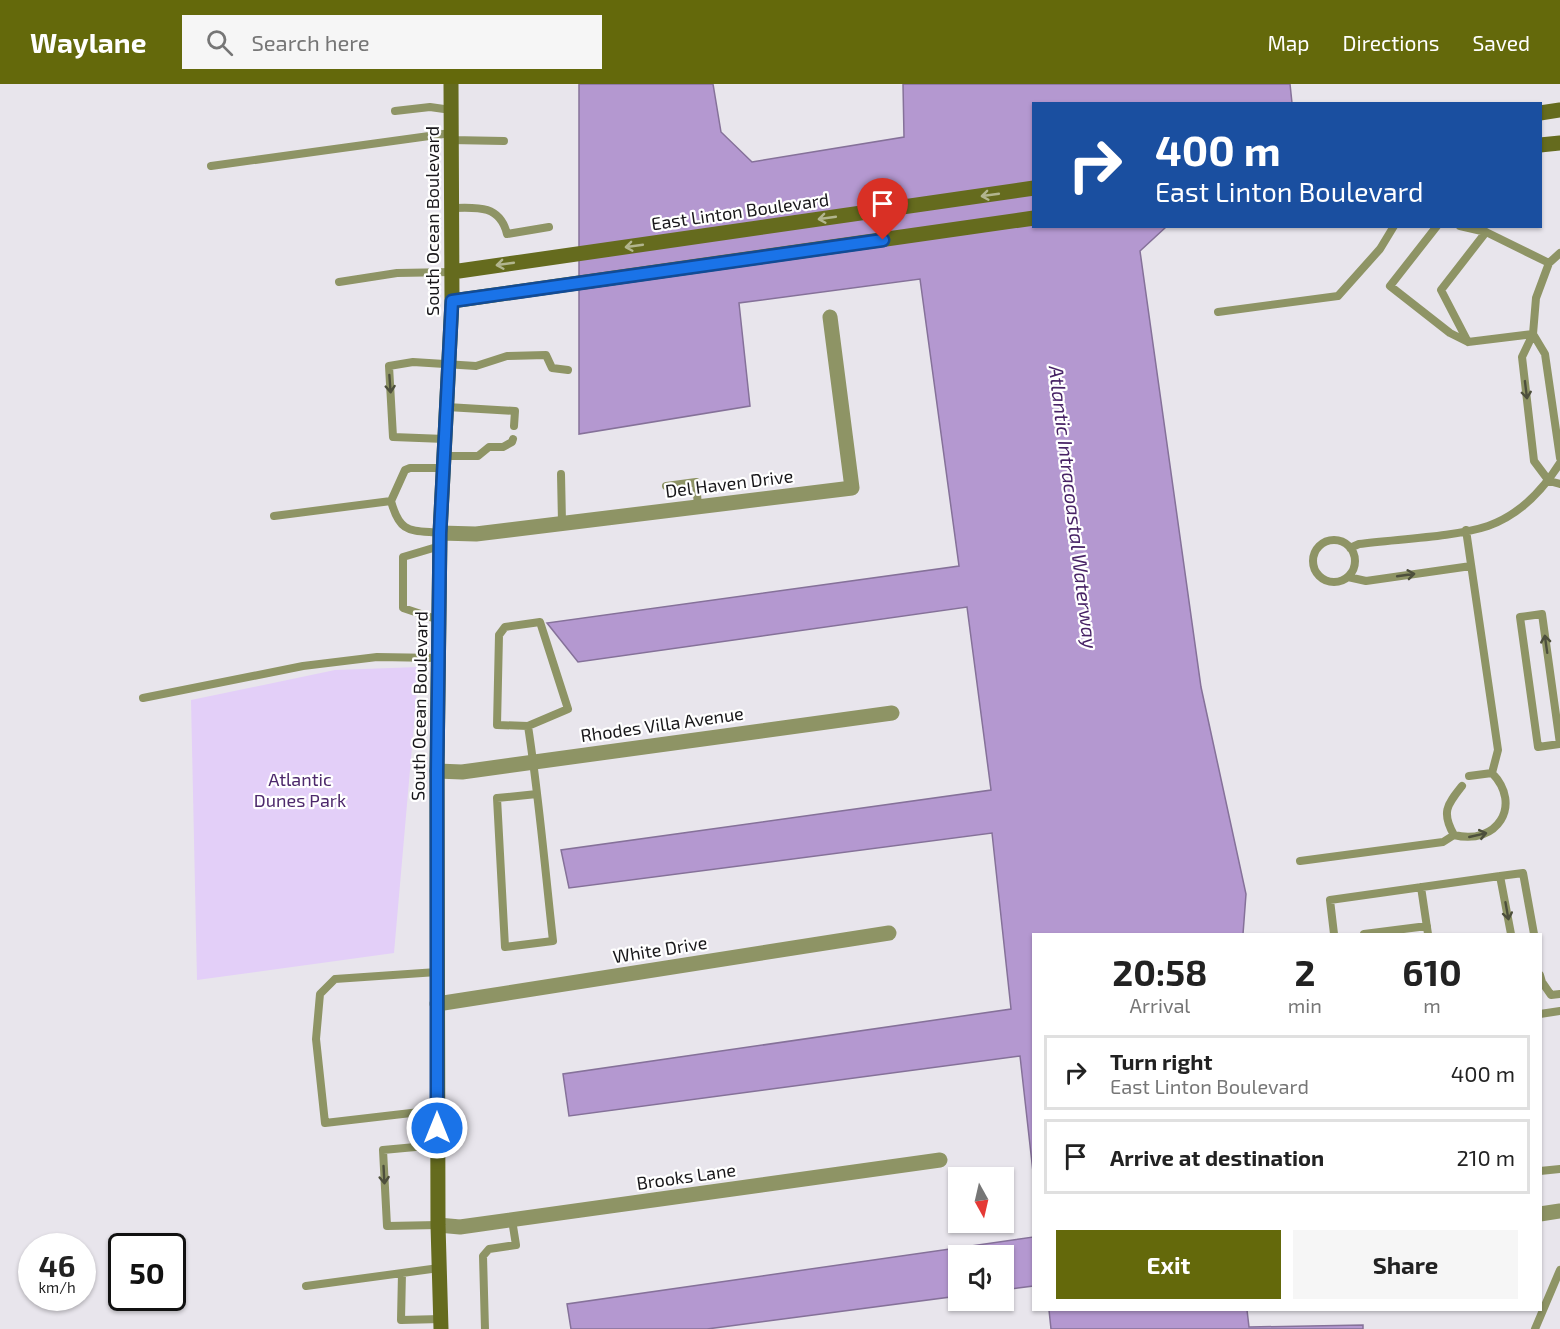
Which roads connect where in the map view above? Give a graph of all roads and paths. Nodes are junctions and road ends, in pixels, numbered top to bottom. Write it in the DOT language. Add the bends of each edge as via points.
graph roads {
  1 [pos="451,84"];
  2 [pos="451,110"];
  3 [pos="1560,110"];
  4 [pos="395,111"];
  5 [pos="1542,113"];
  6 [pos="451,136"];
  7 [pos="504,141"];
  8 [pos="1560,143"];
  9 [pos="1542,146"];
  10 [pos="210,166"];
  11 [pos="1032,188"];
  12 [pos="451,208"];
  13 [pos="1032,218"];
  14 [pos="549,227"];
  15 [pos="1394,228"];
  16 [pos="1435,228"];
  17 [pos="1469,228"];
  18 [pos="1486,232"];
  19 [pos="1560,253"];
  20 [pos="1549,264"];
  21 [pos="452,272"];
  22 [pos="339,282"];
  23 [pos="452,301"];
  24 [pos="1218,312"];
  25 [pos="830,317"];
  26 [pos="1533,334"];
  27 [pos="1468,342"];
  28 [pos="449,363"];
  29 [pos="568,370"];
  30 [pos="447,407"];
  31 [pos="513,426"];
  32 [pos="445,439"];
  33 [pos="513,439"];
  34 [pos="1560,458"];
  35 [pos="444,462"];
  36 [pos="1560,464"];
  37 [pos="561,474"];
  38 [pos="1549,481"];
  39 [pos="1560,484"];
  40 [pos="666,486"];
  41 [pos="391,501"];
  42 [pos="698,506"];
  43 [pos="274,516"];
  44 [pos="562,522"];
  45 [pos="1466,530"];
  46 [pos="440,539"];
  47 [pos="1350,548"];
  48 [pos="1471,566"];
  49 [pos="1348,577"];
  50 [pos="439,621"];
  51 [pos="439,658"];
  52 [pos="143,698"];
  53 [pos="892,713"];
  54 [pos="528,726"];
  55 [pos="1560,744"];
  56 [pos="534,762"];
  57 [pos="437,771"];
  58 [pos="1491,773"];
  59 [pos="1470,776"];
  60 [pos="1462,786"];
  61 [pos="537,794"];
  62 [pos="1454,835"];
  63 [pos="1300,861"];
  64 [pos="1500,876"];
  65 [pos="1421,887"];
  66 [pos="1427,930"];
  67 [pos="889,933"];
  68 [pos="1334,933"];
  69 [pos="1380,933"];
  70 [pos="1511,933"];
  71 [pos="1532,933"];
  72 [pos="437,972"];
  73 [pos="1542,979"];
  74 [pos="1560,994"];
  75 [pos="437,1004"];
  76 [pos="1560,1011"];
  77 [pos="1542,1014"];
  78 [pos="437,1110"];
  79 [pos="437,1145"];
  80 [pos="940,1160"];
  81 [pos="1560,1169"];
  82 [pos="1542,1172"];
  83 [pos="1560,1211"];
  84 [pos="1542,1214"];
  85 [pos="512,1220"];
  86 [pos="438,1225"];
  87 [pos="439,1268"];
  88 [pos="1560,1270"];
  89 [pos="402,1273"];
  90 [pos="306,1286"];
  91 [pos="441,1324"];
  92 [pos="485,1329"];
  93 [pos="1535,1329"];
  1 -- 2 [label="main road, South Ocean Boulevard"];
  2 -- 4 [label="lane" via="430,107"];
  2 -- 6 [label="main road, South Ocean Boulevard"];
  3 -- 5 [label="main road"];
  6 -- 7 [label="lane"];
  6 -- 10 [label="lane"];
  6 -- 12 [label="main road, South Ocean Boulevard"];
  8 -- 9 [label="main road"];
  11 -- 21 [label="main road, East Linton Boulevard, one-way"];
  12 -- 14 [label="lane" via="478,207 493,212 505,225 507,234"];
  12 -- 21 [label="main road, South Ocean Boulevard"];
  13 -- 23 [label="main road"];
  15 -- 24 [label="lane" via="1338,296"];
  16 -- 27 [label="lane" via="1390,286 1450,333"];
  17 -- 18 [label="lane"];
  18 -- 20 [label="lane"];
  18 -- 27 [label="lane" via="1441,290"];
  19 -- 20 [label="lane"];
  20 -- 26 [label="lane" via="1536,298"];
  21 -- 22 [label="lane" via="396,273"];
  21 -- 23 [label="main road, South Ocean Boulevard"];
  23 -- 28 [label="main road, South Ocean Boulevard"];
  25 -- 42 [label="street, Del Haven Drive" via="852,488"];
  26 -- 27 [label="lane"];
  26 -- 34 [label="lane" via="1545,354"];
  26 -- 38 [label="lane, one-way" via="1522,357 1534,461"];
  28 -- 29 [label="lane" via="476,366 507,356 546,355 552,368"];
  28 -- 30 [label="main road, South Ocean Boulevard"];
  28 -- 32 [label="lane, one-way" via="389,366 393,437"];
  30 -- 31 [label="lane" via="515,411"];
  30 -- 32 [label="main road, South Ocean Boulevard"];
  32 -- 35 [label="main road, South Ocean Boulevard"];
  33 -- 35 [label="lane" via="503,447 489,447 478,456"];
  35 -- 41 [label="lane" via="405,470"];
  35 -- 46 [label="main road, South Ocean Boulevard"];
  36 -- 38 [label="lane"];
  37 -- 44 [label="lane"];
  38 -- 39 [label="lane"];
  38 -- 45 [label="lane" via="1528,503 1489,526"];
  40 -- 42 [label="lane" via="696,482"];
  41 -- 43 [label="lane"];
  41 -- 46 [label="lane" via="399,524"];
  42 -- 44 [label="street, Del Haven Drive"];
  44 -- 46 [label="street, Del Haven Drive"];
  45 -- 47 [label="lane"];
  45 -- 48 [label="lane"];
  46 -- 50 [label="main road, South Ocean Boulevard"];
  46 -- 50 [label="lane" via="403,557 403,609"];
  47 -- 49 [label="lane" via="1356,560"];
  47 -- 49 [label="lane" via="1333,540 1320,546 1314,557 1315,570 1323,579 1336,583"];
  49 -- 48 [label="lane, one-way" via="1366,581"];
  48 -- 58 [label="lane" via="1498,750"];
  50 -- 51 [label="main road, South Ocean Boulevard"];
  51 -- 52 [label="lane" via="377,657 303,666"];
  51 -- 57 [label="main road, South Ocean Boulevard"];
  53 -- 56 [label="street, Rhodes Villa Avenue"];
  54 -- 54 [label="lane" via="497,725 500,635 505,627 540,622 568,709"];
  54 -- 56 [label="lane"];
  55 -- 55 [label="lane, one-way" via="1542,614 1520,617 1538,747"];
  56 -- 57 [label="street, Rhodes Villa Avenue" via="462,772"];
  56 -- 61 [label="lane"];
  57 -- 72 [label="main road, South Ocean Boulevard"];
  58 -- 59 [label="lane"];
  62 -- 58 [label="lane, one-way" via="1478,837 1497,825 1504,815 1505,792"];
  60 -- 62 [label="lane" via="1447,806 1447,822"];
  61 -- 61 [label="lane" via="553,941 505,947 497,798"];
  62 -- 63 [label="lane" via="1443,842"];
  64 -- 65 [label="lane"];
  64 -- 70 [label="lane, one-way"];
  64 -- 71 [label="lane" via="1523,873"];
  65 -- 66 [label="lane"];
  65 -- 68 [label="lane" via="1330,900"];
  66 -- 69 [label="lane"];
  67 -- 75 [label="street, White Drive"];
  72 -- 75 [label="main road, South Ocean Boulevard"];
  72 -- 78 [label="lane" via="335,979 320,993 316,1039 325,1123"];
  73 -- 74 [label="lane" via="1551,995"];
  75 -- 78 [label="main road, South Ocean Boulevard"];
  76 -- 77 [label="lane"];
  78 -- 79 [label="main road, South Ocean Boulevard"];
  79 -- 86 [label="main road, South Ocean Boulevard"];
  79 -- 86 [label="lane, one-way" via="383,1150 387,1226"];
  80 -- 85 [label="street, Brooks Lane"];
  81 -- 82 [label="lane"];
  83 -- 84 [label="street"];
  85 -- 86 [label="street, Brooks Lane" via="460,1227"];
  85 -- 92 [label="lane" via="516,1245 489,1249 483,1256"];
  86 -- 87 [label="main road, South Ocean Boulevard"];
  87 -- 89 [label="lane"];
  87 -- 91 [label="main road, South Ocean Boulevard"];
  88 -- 93 [label="lane"];
  89 -- 90 [label="lane"];
  89 -- 91 [label="lane" via="401,1320"];
}
